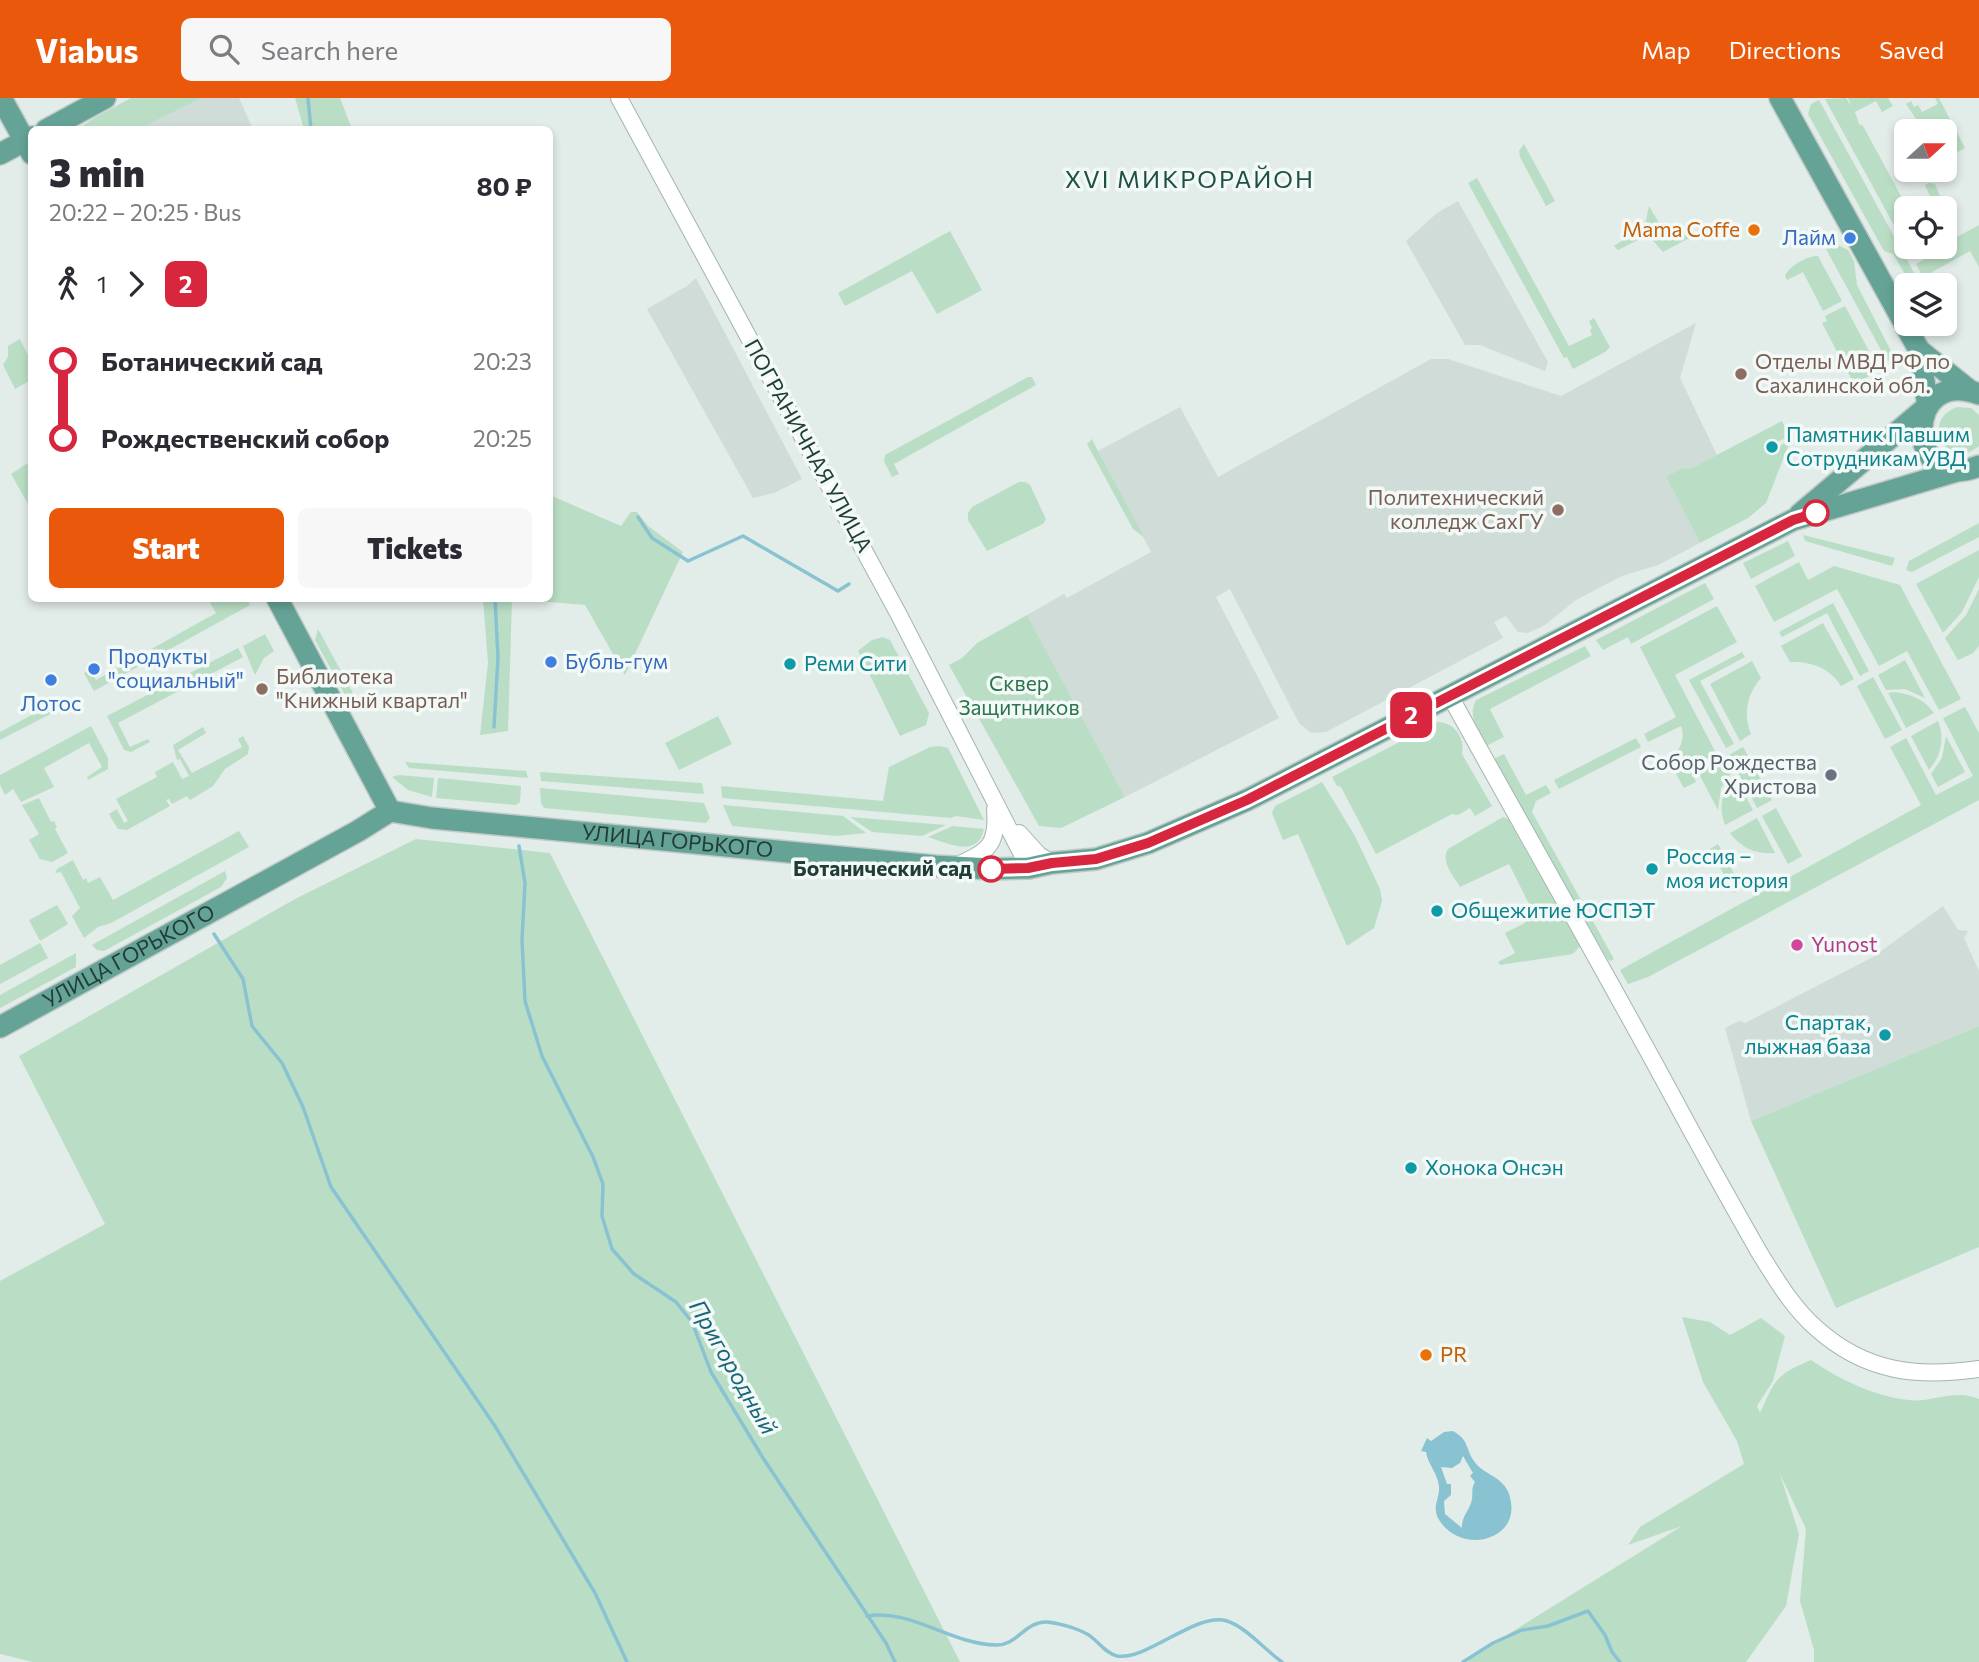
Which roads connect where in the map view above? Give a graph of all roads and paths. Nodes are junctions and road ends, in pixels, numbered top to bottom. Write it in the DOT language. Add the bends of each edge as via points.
graph roads {
  1 [pos="1,98"];
  2 [pos="106,98"];
  3 [pos="619,98"];
  4 [pos="1780,98"];
  5 [pos="54,126"];
  6 [pos="28,142"];
  7 [pos="28,144"];
  8 [pos="0,154"];
  9 [pos="1919,350"];
  10 [pos="1976,390"];
  11 [pos="1928,406"];
  12 [pos="1979,466"];
  13 [pos="1957,471"];
  14 [pos="1793,520"];
  15 [pos="279,602"];
  16 [pos="1450,696"];
  17 [pos="994,796"];
  18 [pos="390,811"];
  19 [pos="1052,863"];
  20 [pos="956,866"];
  21 [pos="1028,868"];
  22 [pos="0,1027"];
  23 [pos="1979,1369"];
  1 -- 6 [label="main road"];
  2 -- 5 [label="main road"];
  3 -- 17 [label="street, ПОГРАНИЧНАЯ УЛИЦА"];
  4 -- 9 [label="main road"];
  7 -- 8 [label="main road"];
  9 -- 10 [label="main road"];
  9 -- 11 [label="main road"];
  10 -- 11 [label="main road, УЛИЦА ГОРЬКОГО" via="1947,392"];
  11 -- 13 [label="main road" via="1920,429 1927,452 1945,468"];
  11 -- 14 [label="main road, УЛИЦА ГОРЬКОГО"];
  12 -- 13 [label="main road, УЛИЦА ГОРЬКОГО"];
  13 -- 14 [label="main road, УЛИЦА ГОРЬКОГО"];
  14 -- 16 [label="main road, УЛИЦА ГОРЬКОГО"];
  15 -- 18 [label="main road"];
  16 -- 19 [label="main road, УЛИЦА ГОРЬКОГО" via="1247,800 1148,843 1096,859"];
  16 -- 23 [label="street" via="1737,1216 1790,1301 1832,1342 1885,1367 1919,1374"];
  17 -- 19 [label="street, ПОГРАНИЧНАЯ УЛИЦА" via="1030,848"];
  17 -- 20 [label="street" via="996,836 981,854"];
  17 -- 21 [label="street, ПОГРАНИЧНАЯ УЛИЦА"];
  18 -- 20 [label="main road, УЛИЦА ГОРЬКОГО"];
  18 -- 22 [label="main road, УЛИЦА ГОРЬКОГО"];
  19 -- 21 [label="main road, УЛИЦА ГОРЬКОГО"];
  20 -- 21 [label="main road, УЛИЦА ГОРЬКОГО"];
}
